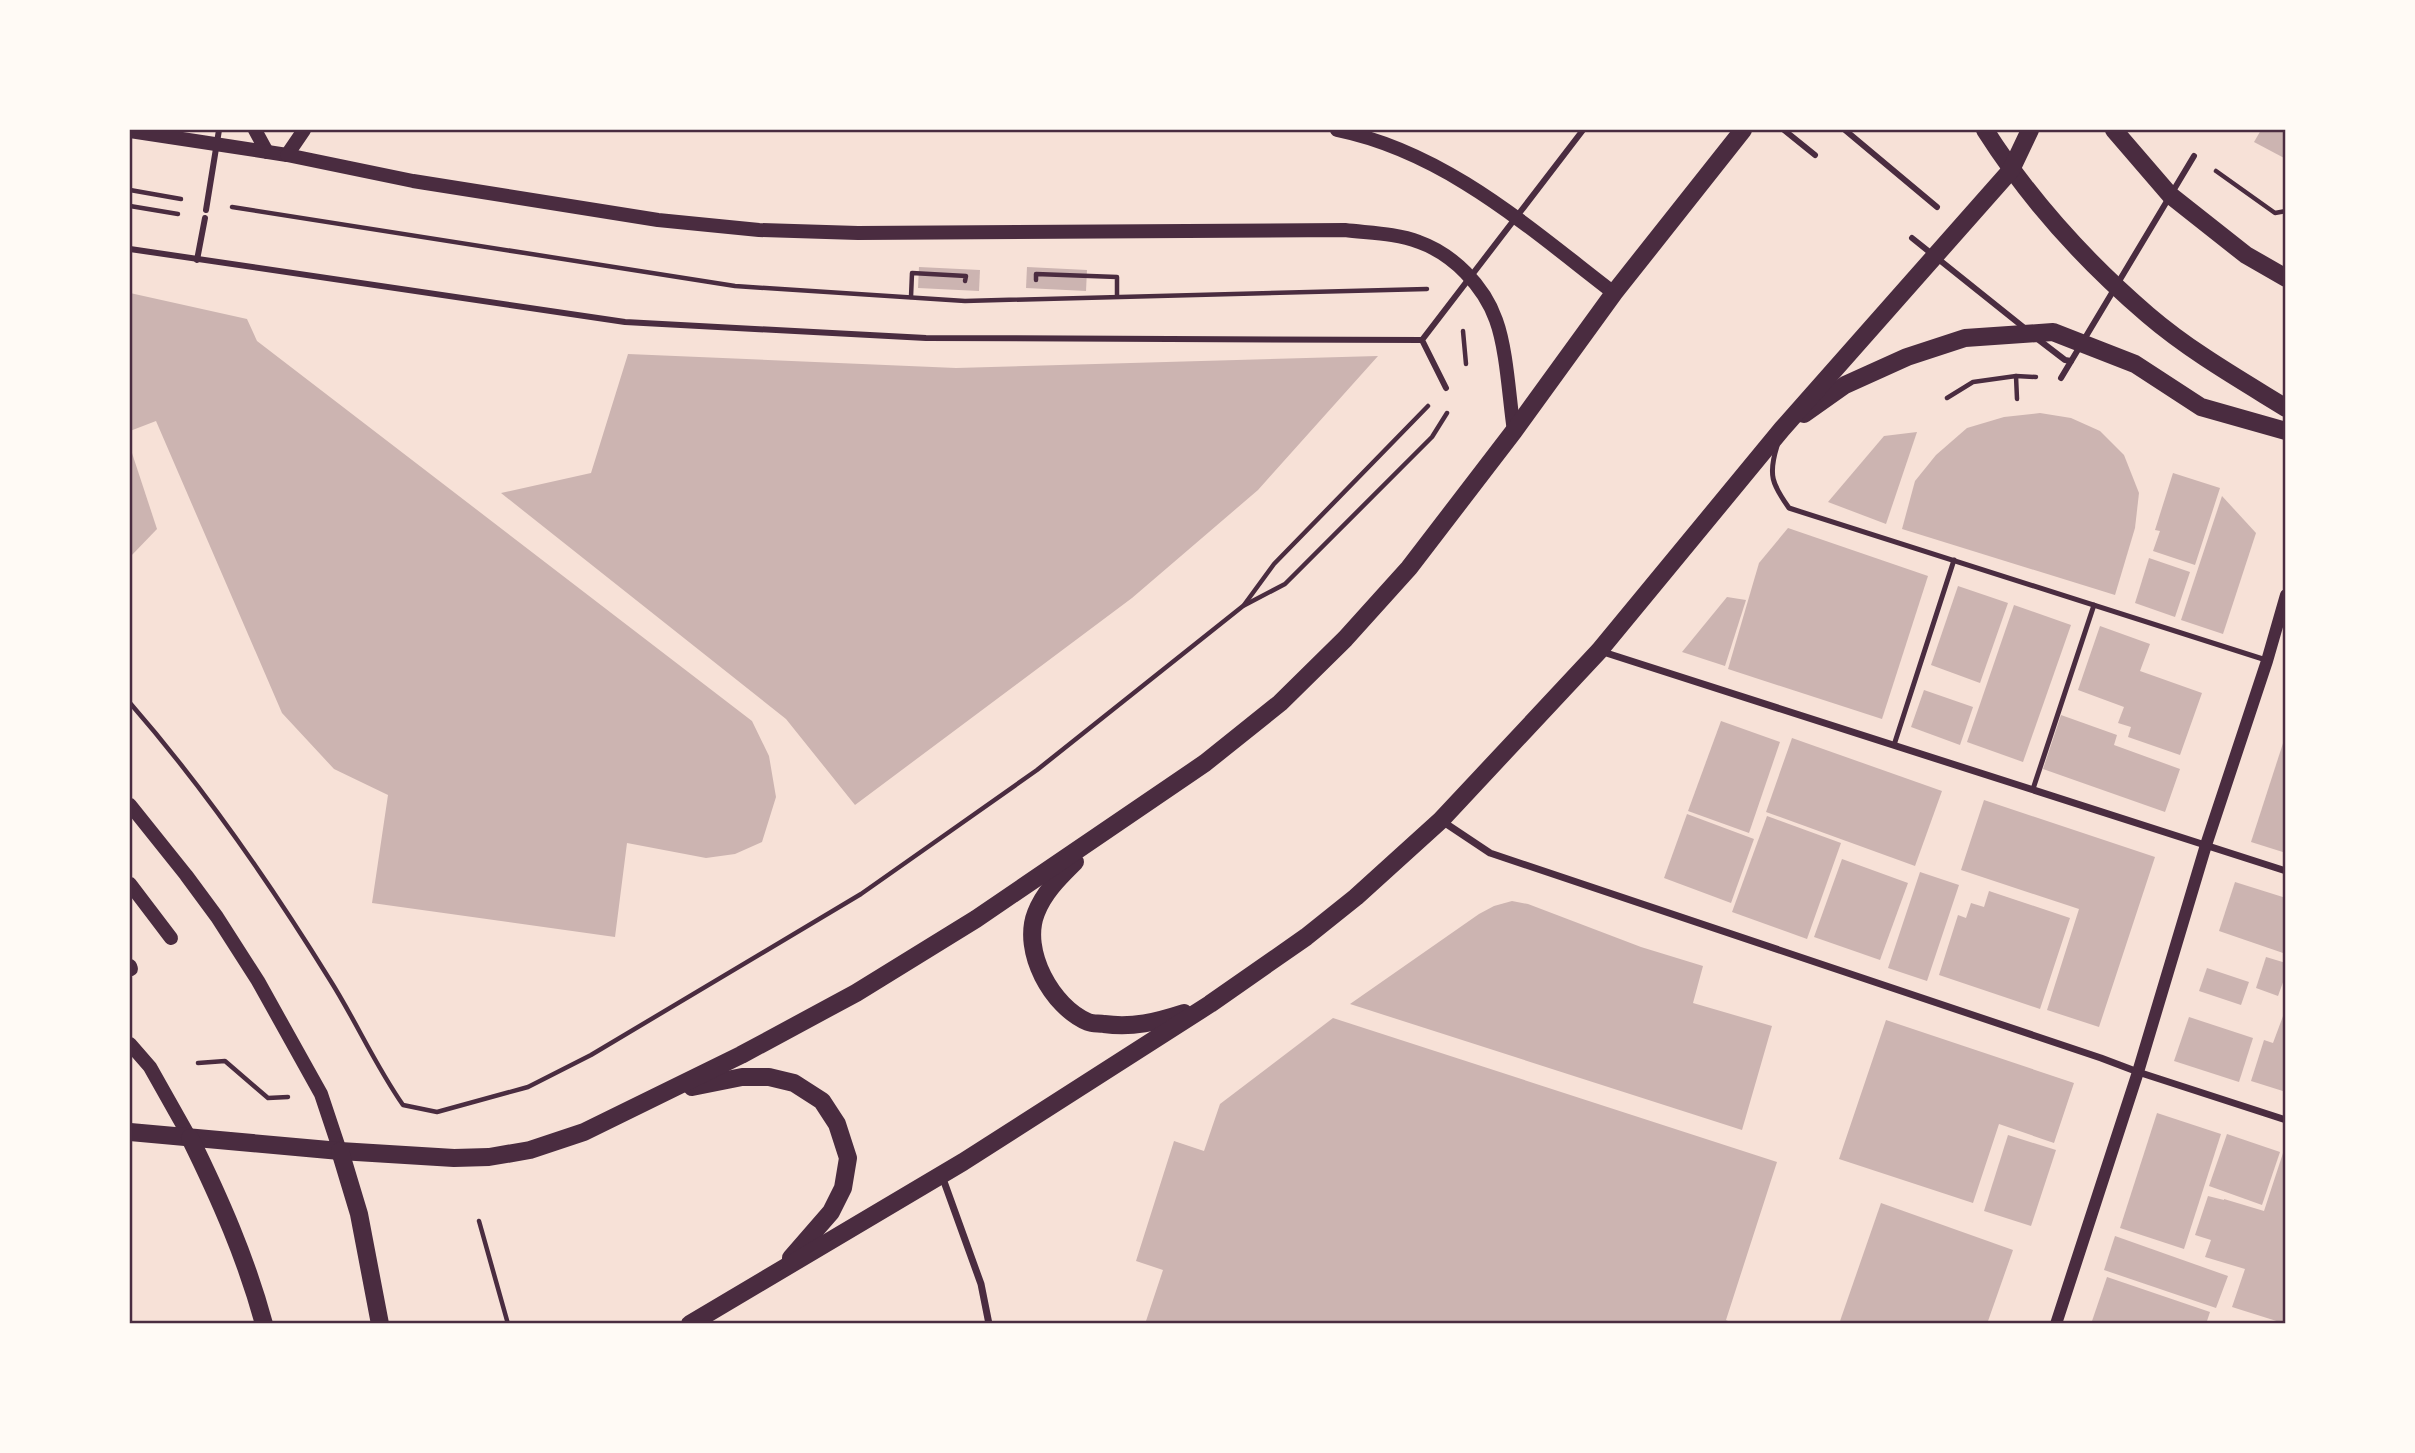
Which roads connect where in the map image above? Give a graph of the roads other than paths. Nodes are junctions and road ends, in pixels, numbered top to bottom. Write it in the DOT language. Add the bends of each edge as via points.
graph roads {
  1 [pos="219,130"];
  2 [pos="255,130"];
  3 [pos="304,130"];
  4 [pos="1337,130"];
  5 [pos="1583,130"];
  6 [pos="1743,130"];
  7 [pos="1784,130"];
  8 [pos="1844,130"];
  9 [pos="1985,130"];
  10 [pos="2030,130"];
  11 [pos="2114,130"];
  12 [pos="130,131"];
  13 [pos="267,152"];
  14 [pos="287,155"];
  15 [pos="1815,155"];
  16 [pos="2194,156"];
  17 [pos="2011,170"];
  18 [pos="1937,207"];
  19 [pos="1912,238"];
  20 [pos="130,249"];
  21 [pos="197,260"];
  22 [pos="2286,278"];
  23 [pos="1614,293"];
  24 [pos="1422,340"];
  25 [pos="2071,361"];
  26 [pos="2061,378"];
  27 [pos="1446,388"];
  28 [pos="2286,408"];
  29 [pos="1782,429"];
  30 [pos="1514,431"];
  31 [pos="2286,431"];
  32 [pos="1954,560"];
  33 [pos="2286,595"];
  34 [pos="2094,605"];
  35 [pos="1599,651"];
  36 [pos="2267,661"];
  37 [pos="1894,745"];
  38 [pos="2032,789"];
  39 [pos="130,805"];
  40 [pos="1441,820"];
  41 [pos="1099,836"];
  42 [pos="2206,845"];
  43 [pos="2286,871"];
  44 [pos="130,884"];
  45 [pos="171,937"];
  46 [pos="1210,1004"];
  47 [pos="130,1044"];
  48 [pos="2138,1072"];
  49 [pos="671,1091"];
  50 [pos="2286,1120"];
  51 [pos="130,1132"];
  52 [pos="190,1138"];
  53 [pos="340,1151"];
  54 [pos="942,1175"];
  55 [pos="779,1272"];
  56 [pos="264,1324"];
  57 [pos="380,1324"];
  58 [pos="690,1324"];
  59 [pos="989,1324"];
  60 [pos="2056,1324"];
  1 -- 21 [label="street"];
  2 -- 13 [label="main road"];
  3 -- 14 [label="main road"];
  4 -- 23 [label="main road" via="1366,135 1445,170 1492,199"];
  5 -- 24 [label="street"];
  6 -- 23 [label="main road"];
  7 -- 15 [label="street"];
  8 -- 18 [label="street"];
  9 -- 17 [label="main road"];
  10 -- 17 [label="main road"];
  11 -- 22 [label="main road" via="2170,195 2246,255"];
  12 -- 13 [label="main road"];
  13 -- 14 [label="main road"];
  14 -- 30 [label="main road" via="440,186 659,220 759,230 1345,230 1389,235 1420,242 1451,259 1479,287 1496,320"];
  16 -- 25 [label="street"];
  17 -- 28 [label="main road" via="2057,225 2148,316"];
  17 -- 29 [label="main road"];
  19 -- 25 [label="street"];
  20 -- 21 [label="street"];
  21 -- 24 [label="street" via="625,322 926,338"];
  23 -- 30 [label="main road"];
  24 -- 27 [label="street"];
  25 -- 26 [label="street"];
  29 -- 31 [label="main road" via="1845,385 1907,358 1965,338 2053,332 2135,364 2201,407"];
  29 -- 32 [label="lane" via="1772,460 1774,487 1789,508"];
  29 -- 35 [label="main road"];
  30 -- 41 [label="main road" via="1409,568 1280,703 1205,763"];
  32 -- 34 [label="lane"];
  32 -- 37 [label="lane"];
  33 -- 36 [label="street"];
  34 -- 36 [label="lane"];
  34 -- 38 [label="lane"];
  35 -- 37 [label="street"];
  35 -- 40 [label="main road"];
  36 -- 42 [label="street"];
  37 -- 38 [label="street"];
  38 -- 42 [label="street"];
  39 -- 53 [label="main road" via="217,917 258,981 321,1094"];
  40 -- 46 [label="main road" via="1306,937"];
  40 -- 48 [label="street" via="1490,853"];
  41 -- 46 [label="main road" via="1049,888 1035,915 1032,945 1044,981 1058,1000 1088,1022 1125,1027"];
  41 -- 49 [label="main road" via="856,993"];
  42 -- 43 [label="street"];
  42 -- 48 [label="street"];
  44 -- 45 [label="main road"];
  46 -- 54 [label="main road"];
  47 -- 52 [label="main road" via="150,1067"];
  48 -- 50 [label="street"];
  48 -- 60 [label="street"];
  49 -- 53 [label="main road" via="583,1132 530,1150 454,1158"];
  49 -- 55 [label="main road" via="742,1077 769,1077 794,1083 822,1101 837,1125 848,1158 843,1188 831,1212"];
  51 -- 52 [label="main road"];
  52 -- 53 [label="main road"];
  52 -- 56 [label="main road" via="241,1250"];
  53 -- 57 [label="main road" via="359,1214"];
  54 -- 55 [label="main road"];
  54 -- 59 [label="street" via="981,1284"];
  55 -- 58 [label="main road"];
}
